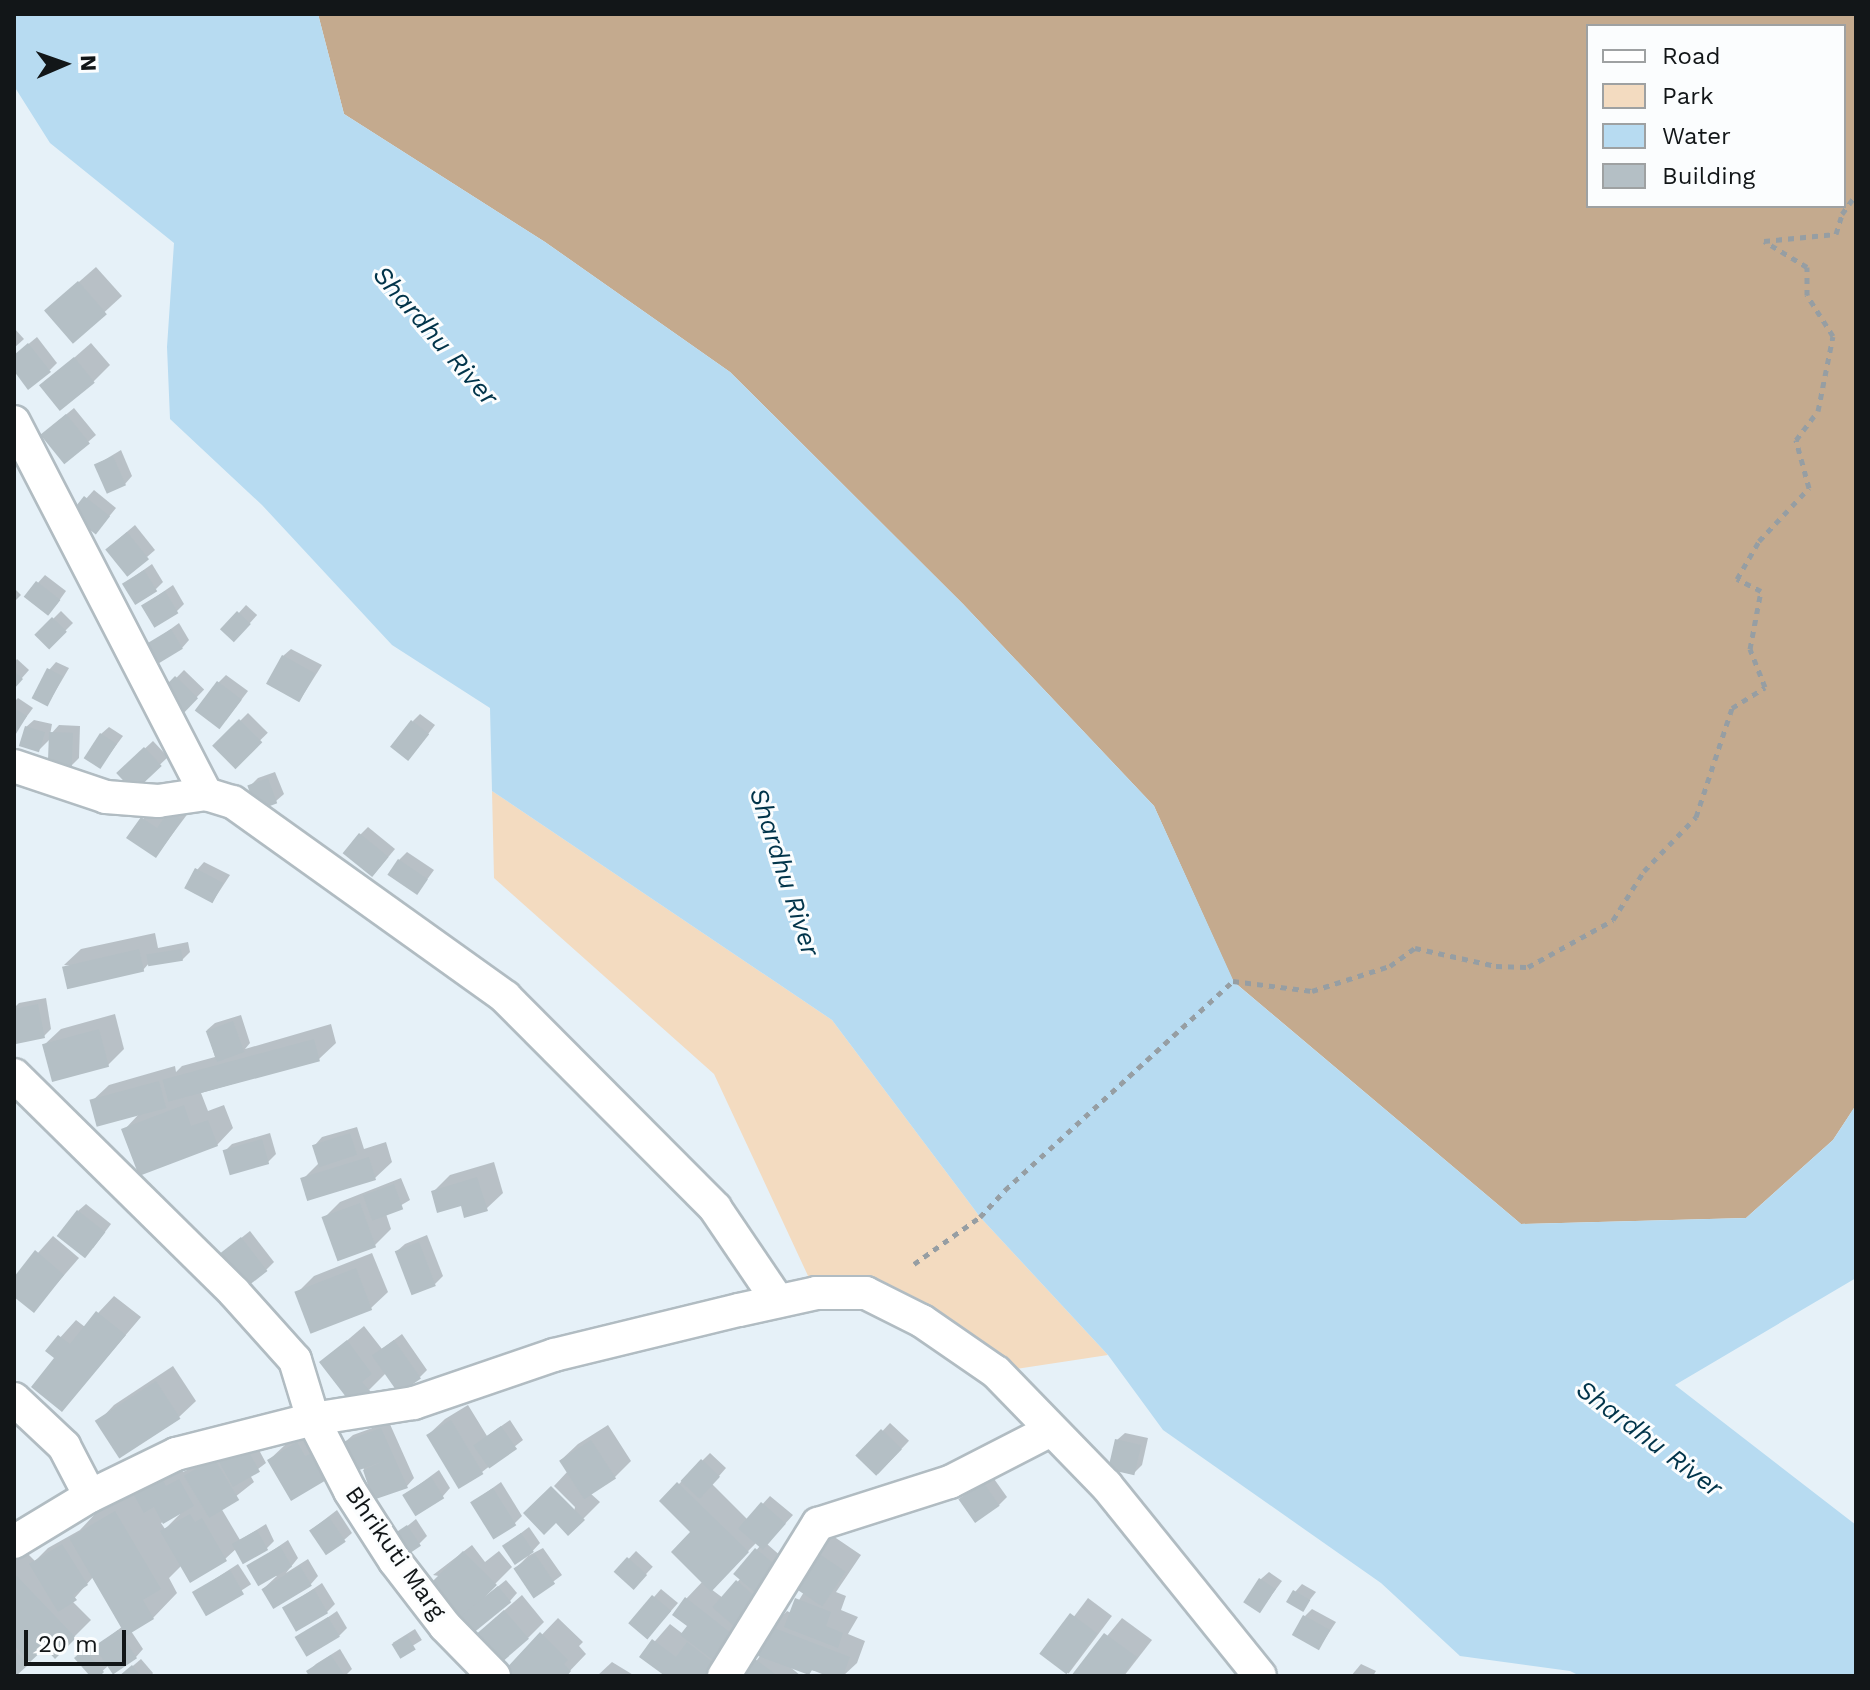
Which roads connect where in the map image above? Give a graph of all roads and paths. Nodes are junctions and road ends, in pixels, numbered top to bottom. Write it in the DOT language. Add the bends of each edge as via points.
graph roads {
  1 [pos="1856,195"];
  2 [pos="14,422"];
  3 [pos="14,766"];
  4 [pos="206,794"];
  5 [pos="14,1075"];
  6 [pos="914,1264"];
  7 [pos="778,1301"];
  8 [pos="14,1399"];
  9 [pos="313,1419"];
  10 [pos="1051,1430"];
  11 [pos="90,1496"];
  12 [pos="14,1542"];
  13 [pos="494,1676"];
  14 [pos="724,1676"];
  15 [pos="1260,1676"];
  1 -- 6 [label="path" via="1836,234 1764,241 1807,267 1807,295 1833,336 1818,411 1796,440 1809,488 1759,541 1737,579 1761,591 1750,649 1765,687 1732,708 1696,817 1644,871 1613,920 1528,967 1496,966 1415,948 1390,966 1312,991 1233,981 980,1217"];
  2 -- 4 [label="street"];
  3 -- 4 [label="street" via="106,797 158,801"];
  4 -- 7 [label="street" via="233,802 505,997 715,1208"];
  5 -- 9 [label="street, Bhrikuti Marg" via="234,1292 295,1360"];
  7 -- 9 [label="street" via="554,1355 414,1403"];
  7 -- 10 [label="street" via="816,1293 866,1293 922,1321 996,1372"];
  8 -- 11 [label="street" via="64,1446"];
  9 -- 11 [label="street" via="176,1454"];
  9 -- 13 [label="street, Bhrikuti Marg" via="395,1561 445,1626"];
  10 -- 14 [label="street" via="950,1482 818,1524"];
  10 -- 15 [label="street" via="1106,1485"];
  11 -- 12 [label="street"];
}
